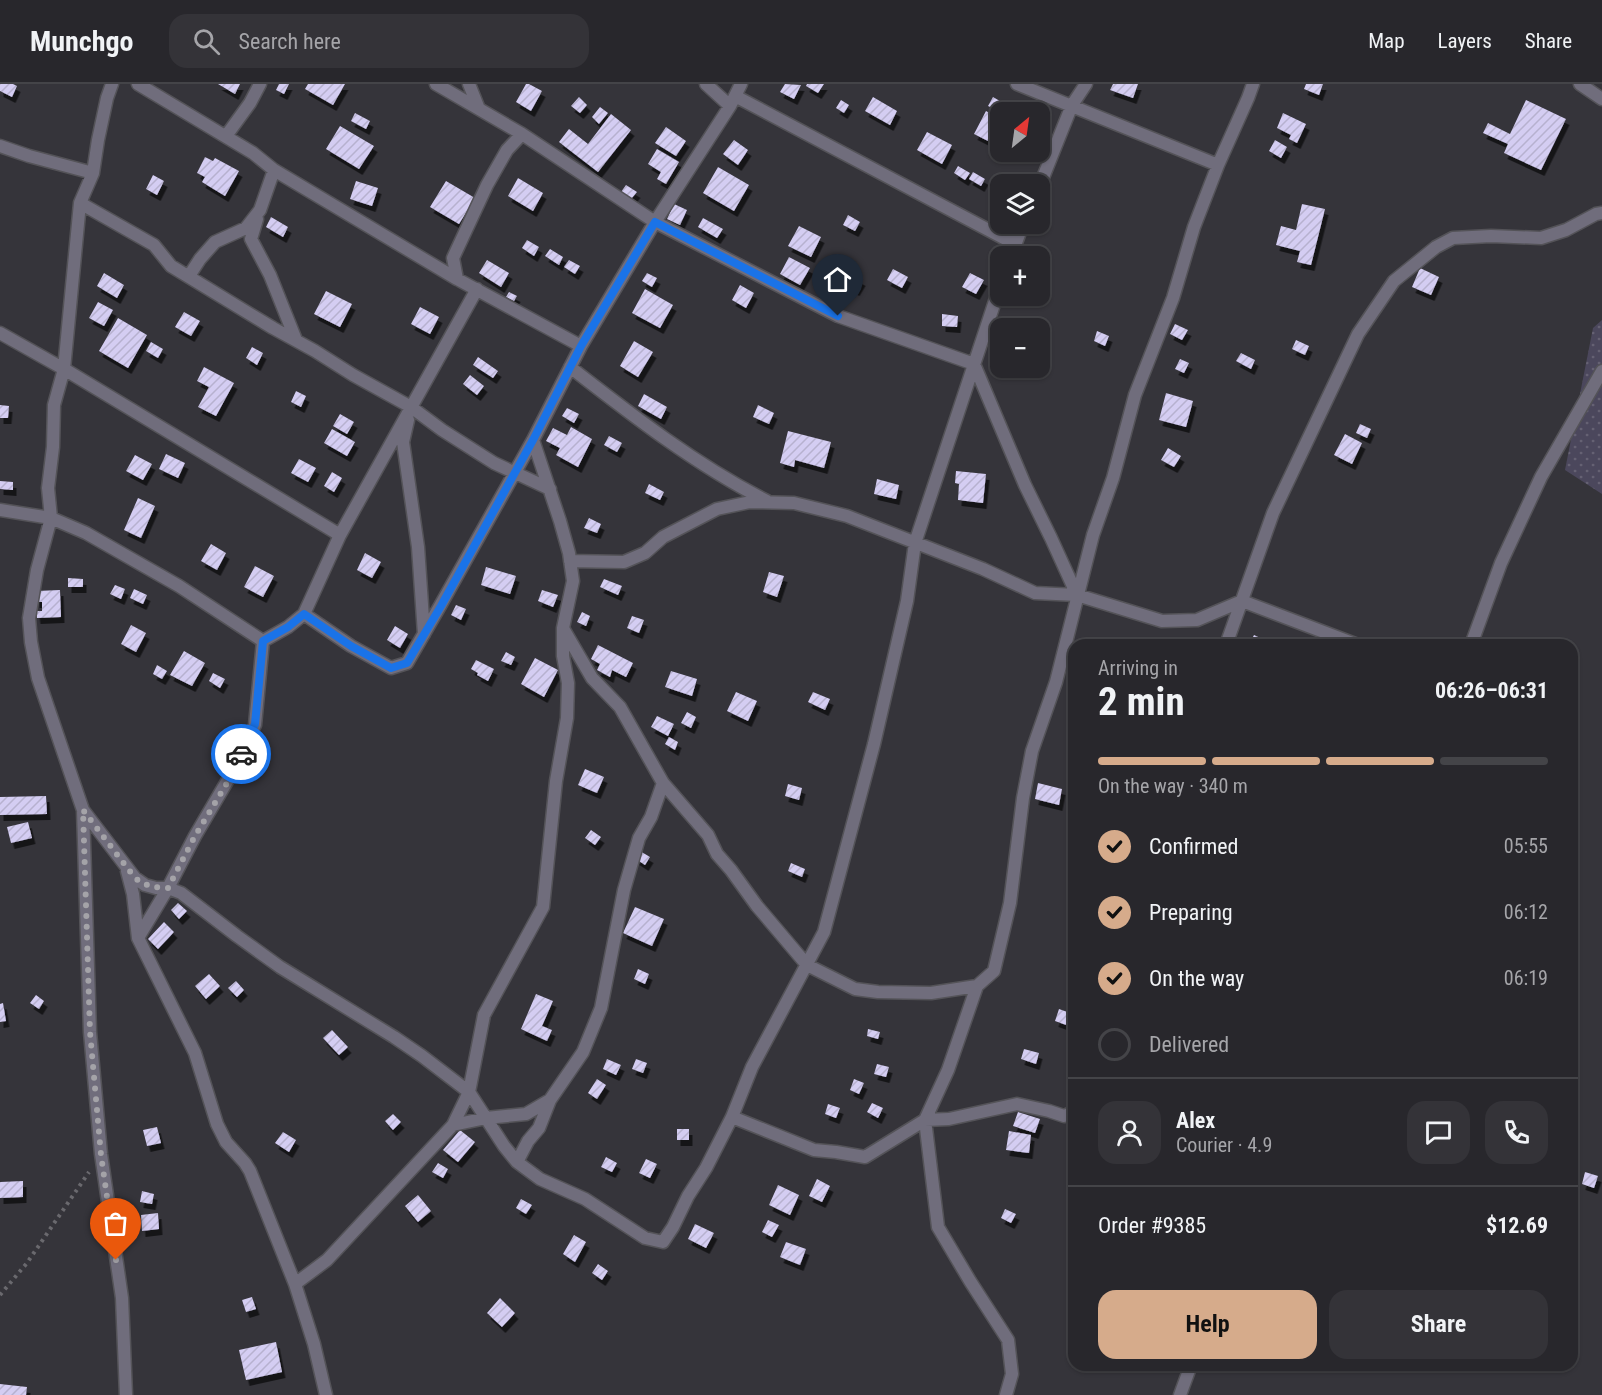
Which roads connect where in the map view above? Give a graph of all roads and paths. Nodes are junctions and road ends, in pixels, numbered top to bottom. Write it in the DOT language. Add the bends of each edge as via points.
graph roads {
  1 [pos="112,84"];
  2 [pos="138,84"];
  3 [pos="260,84"];
  4 [pos="436,84"];
  5 [pos="469,84"];
  6 [pos="706,84"];
  7 [pos="741,84"];
  8 [pos="1017,84"];
  9 [pos="1086,84"];
  10 [pos="1252,84"];
  11 [pos="1580,84"];
  12 [pos="1602,99"];
  13 [pos="732,101"];
  14 [pos="1072,105"];
  15 [pos="479,109"];
  16 [pos="522,134"];
  17 [pos="226,136"];
  18 [pos="0,146"];
  19 [pos="1218,165"];
  20 [pos="274,170"];
  21 [pos="93,173"];
  22 [pos="1044,174"];
  23 [pos="80,204"];
  24 [pos="260,210"];
  25 [pos="1602,213"];
  26 [pos="655,222"];
  27 [pos="1019,234"];
  28 [pos="1015,244"];
  29 [pos="189,276"];
  30 [pos="457,279"];
  31 [pos="477,289"];
  32 [pos="993,306"];
  33 [pos="0,333"];
  34 [pos="296,340"];
  35 [pos="581,346"];
  36 [pos="974,364"];
  37 [pos="570,367"];
  38 [pos="64,369"];
  39 [pos="1602,371"];
  40 [pos="411,407"];
  41 [pos="533,440"];
  42 [pos="514,473"];
  43 [pos="550,489"];
  44 [pos="771,502"];
  45 [pos="0,510"];
  46 [pos="51,518"];
  47 [pos="340,535"];
  48 [pos="915,543"];
  49 [pos="570,561"];
  50 [pos="1077,595"];
  51 [pos="1242,601"];
  52 [pos="304,614"];
  53 [pos="563,628"];
  54 [pos="424,634"];
  55 [pos="1228,639"];
  56 [pos="1342,639"];
  57 [pos="1473,639"];
  58 [pos="263,641"];
  59 [pos="663,783"];
  60 [pos="83,810"];
  61 [pos="126,866"];
  62 [pos="168,888"];
  63 [pos="138,938"];
  64 [pos="807,965"];
  65 [pos="977,986"];
  66 [pos="469,1092"];
  67 [pos="550,1100"];
  68 [pos="1068,1114"];
  69 [pos="732,1117"];
  70 [pos="486,1118"];
  71 [pos="925,1120"];
  72 [pos="453,1125"];
  73 [pos="101,1155"];
  74 [pos="517,1162"];
  75 [pos="295,1284"];
  76 [pos="0,1295"];
  77 [pos="1189,1371"];
  78 [pos="126,1395"];
  79 [pos="326,1395"];
  80 [pos="1006,1395"];
  81 [pos="1180,1395"];
  1 -- 21 [label="street"];
  2 -- 17 [label="street"];
  3 -- 17 [label="street"];
  4 -- 15 [label="street"];
  5 -- 15 [label="street"];
  6 -- 13 [label="street"];
  7 -- 13 [label="street"];
  8 -- 14 [label="street"];
  9 -- 14 [label="street"];
  10 -- 19 [label="street"];
  11 -- 12 [label="street"];
  13 -- 26 [label="street"];
  13 -- 28 [label="street"];
  14 -- 19 [label="street"];
  14 -- 22 [label="street"];
  15 -- 16 [label="street"];
  16 -- 26 [label="street"];
  16 -- 30 [label="street" via="507,150 487,185 453,258"];
  17 -- 20 [label="street"];
  18 -- 21 [label="street"];
  19 -- 50 [label="street" via="1135,395"];
  20 -- 24 [label="street"];
  20 -- 30 [label="street"];
  21 -- 23 [label="street"];
  23 -- 29 [label="street" via="154,245 171,266"];
  23 -- 38 [label="street"];
  24 -- 29 [label="street" via="246,228 215,242"];
  24 -- 34 [label="street" via="250,239 270,275"];
  25 -- 51 [label="street" via="1541,238 1453,238 1395,281 1358,334 1323,407 1273,513"];
  26 -- 35 [label="street"];
  26 -- 36 [label="street" via="838,316"];
  27 -- 28 [label="street"];
  29 -- 34 [label="street"];
  30 -- 31 [label="street"];
  31 -- 35 [label="street"];
  31 -- 40 [label="street"];
  32 -- 36 [label="street"];
  33 -- 38 [label="street"];
  34 -- 40 [label="street"];
  35 -- 37 [label="street"];
  36 -- 48 [label="street"];
  36 -- 50 [label="street"];
  37 -- 41 [label="street"];
  37 -- 44 [label="street" via="691,457"];
  38 -- 46 [label="street" via="54,405 48,488"];
  38 -- 47 [label="street"];
  39 -- 57 [label="street" via="1541,477 1501,563"];
  40 -- 42 [label="street"];
  40 -- 47 [label="street"];
  40 -- 54 [label="street" via="403,442 418,547"];
  41 -- 42 [label="street"];
  41 -- 43 [label="street"];
  42 -- 43 [label="street"];
  42 -- 54 [label="street"];
  43 -- 49 [label="street"];
  44 -- 48 [label="street" via="794,503 847,516"];
  44 -- 49 [label="street" via="717,508 624,562"];
  45 -- 46 [label="street"];
  46 -- 58 [label="street" via="86,533 179,586"];
  46 -- 60 [label="street" via="32,599 31,642 38,678"];
  47 -- 52 [label="street"];
  48 -- 50 [label="street" via="1035,593"];
  48 -- 64 [label="street" via="907,601 874,744 824,932"];
  49 -- 53 [label="street" via="573,581"];
  50 -- 51 [label="street" via="1162,621 1197,620"];
  50 -- 65 [label="street" via="1056,682 1032,751 1010,903 994,971"];
  51 -- 55 [label="street"];
  51 -- 56 [label="street"];
  52 -- 54 [label="street" via="391,668 407,663"];
  52 -- 58 [label="street"];
  53 -- 59 [label="street" via="592,678 621,707"];
  53 -- 66 [label="street" via="567,718 543,907 484,1015"];
  58 -- 62 [label="street" via="255,724 230,778"];
  59 -- 64 [label="street"];
  59 -- 67 [label="street" via="639,838 624,890 602,1008 583,1052"];
  60 -- 61 [label="street"];
  60 -- 73 [label="street" via="90,1032"];
  61 -- 62 [label="street" via="145,885"];
  61 -- 63 [label="street"];
  62 -- 63 [label="street"];
  62 -- 66 [label="street" via="181,892 280,967 394,1037"];
  63 -- 75 [label="street" via="195,1053 217,1124 250,1171"];
  64 -- 65 [label="street" via="855,989 878,992 931,993"];
  64 -- 69 [label="street" via="752,1067"];
  65 -- 71 [label="street" via="948,1070"];
  66 -- 70 [label="street"];
  66 -- 72 [label="street"];
  67 -- 70 [label="street" via="526,1114"];
  67 -- 74 [label="street" via="539,1128"];
  68 -- 71 [label="street" via="1017,1104 949,1119"];
  69 -- 71 [label="street" via="814,1150 865,1157"];
  69 -- 74 [label="street" via="663,1242 645,1238"];
  70 -- 72 [label="street"];
  70 -- 74 [label="street"];
  71 -- 80 [label="street" via="938,1227 1008,1340 1012,1374"];
  72 -- 75 [label="street" via="348,1239"];
  73 -- 76 [label="path" via="27,1263"];
  73 -- 78 [label="street" via="122,1298"];
  75 -- 79 [label="street"];
  77 -- 81 [label="street"];
}
